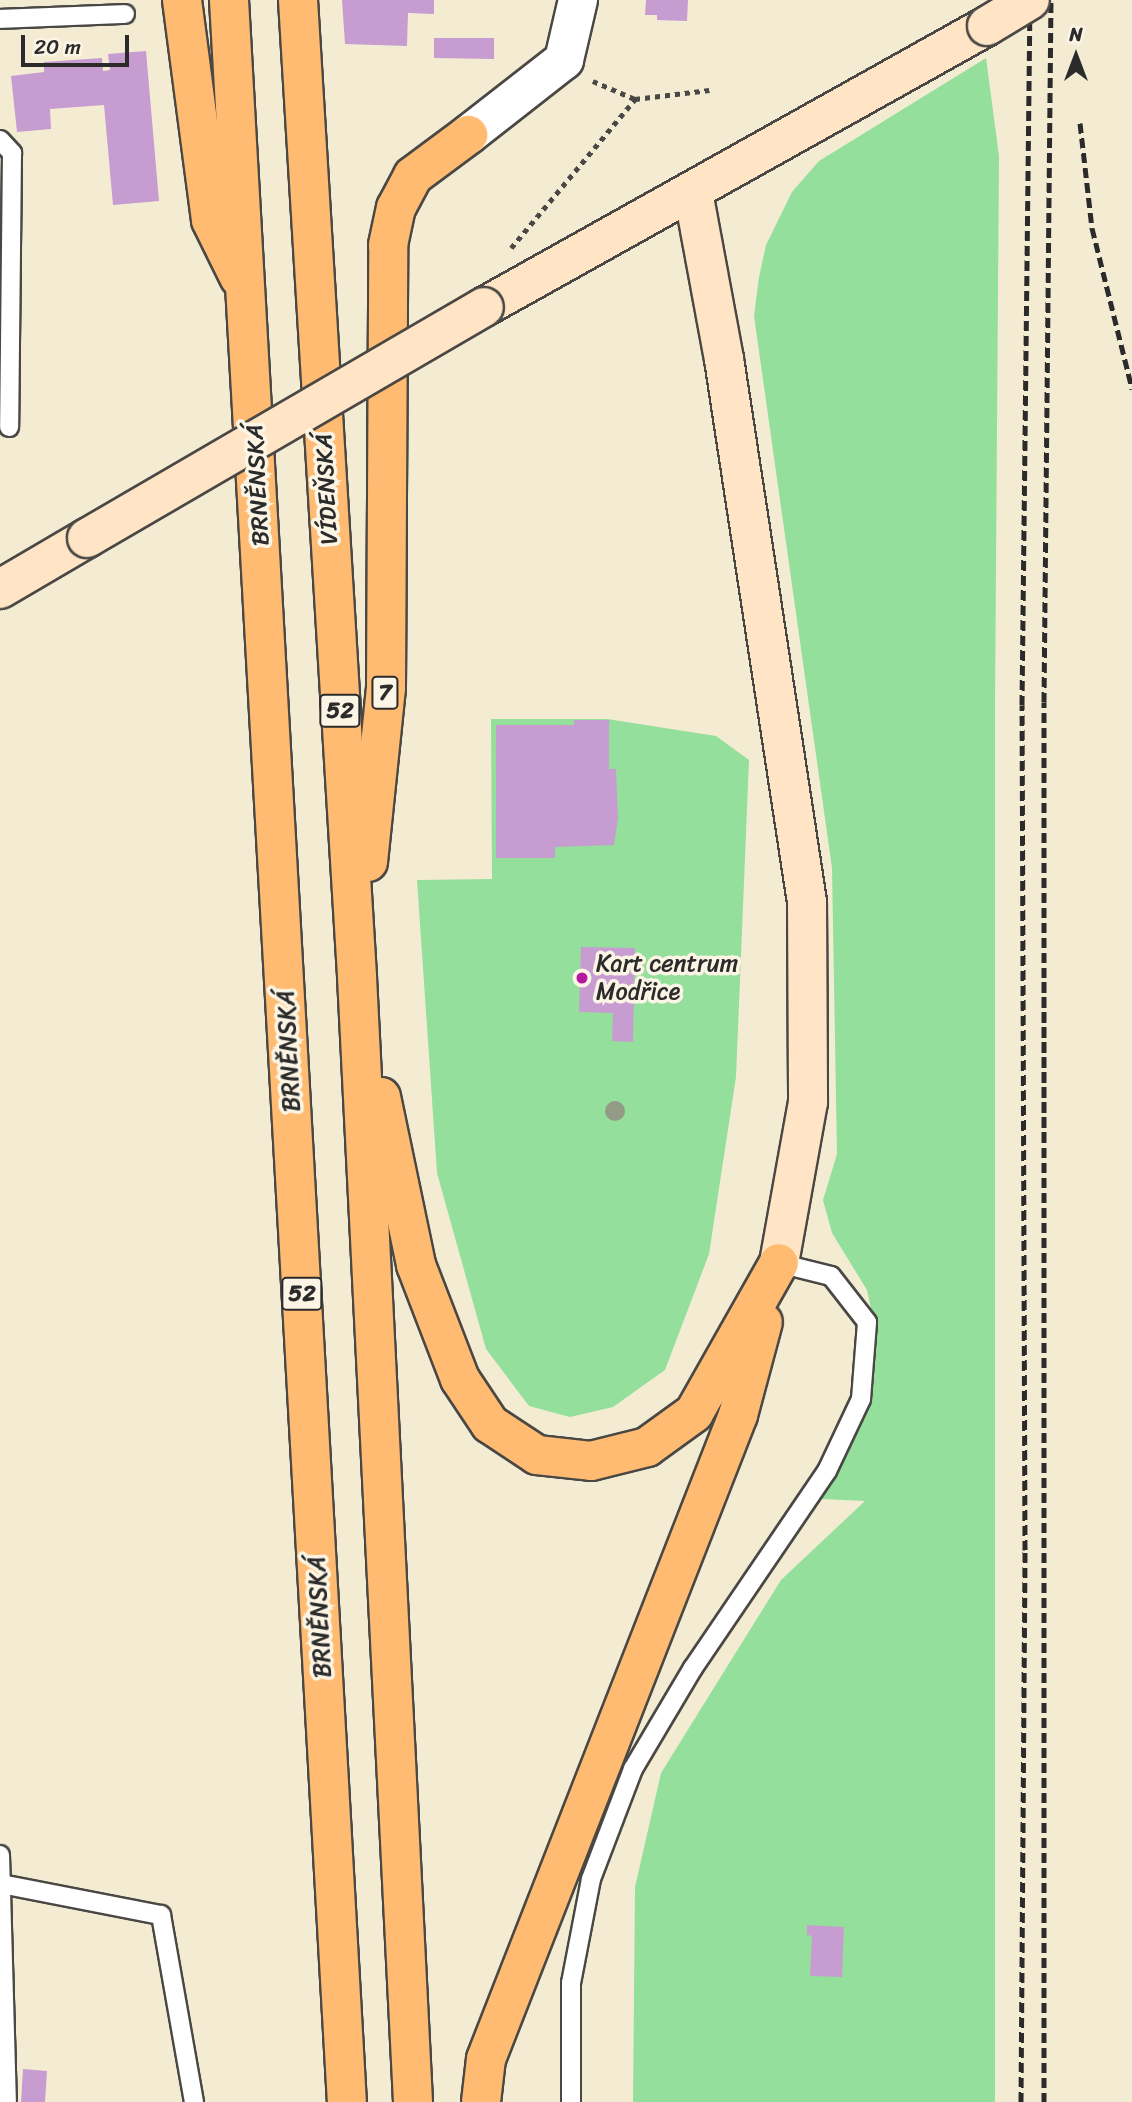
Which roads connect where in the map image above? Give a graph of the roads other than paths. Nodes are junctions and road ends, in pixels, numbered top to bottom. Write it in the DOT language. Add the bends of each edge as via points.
graph roads {
  1 [pos="183,0"];
  2 [pos="229,0"];
  3 [pos="298,0"];
  4 [pos="578,0"];
  5 [pos="1031,0"];
  6 [pos="125,14"];
  7 [pos="0,19"];
  8 [pos="468,135"];
  9 [pos="0,140"];
  10 [pos="693,192"];
  11 [pos="246,292"];
  12 [pos="9,427"];
  13 [pos="0,589"];
  14 [pos="356,977"];
  15 [pos="779,1263"];
  16 [pos="0,1855"];
  17 [pos="1,1884"];
  18 [pos="7,2102"];
  19 [pos="194,2102"];
  20 [pos="347,2102"];
  21 [pos="414,2102"];
  22 [pos="481,2102"];
  23 [pos="571,2102"];
  1 -- 11 [label="highway" via="211,220"];
  2 -- 11 [label="highway, BRNĚNSKÁ / 52"];
  3 -- 14 [label="highway, VÍDEŇSKÁ / 52"];
  4 -- 8 [label="street" via="564,60"];
  5 -- 10 [label="main road, bridge"];
  6 -- 7 [label="lane"];
  8 -- 14 [label="highway, 7" via="413,176 396,208 388,245 386,688"];
  9 -- 12 [label="lane" via="12,153"];
  10 -- 13 [label="main road, bridge" via="484,307"];
  10 -- 15 [label="main road" via="724,359 807,902 808,1102"];
  11 -- 20 [label="highway, BRNĚNSKÁ / 52"];
  14 -- 15 [label="highway" via="416,1265 460,1380 499,1431 537,1455 591,1461 647,1447 694,1413"];
  14 -- 21 [label="highway, 52"];
  15 -- 22 [label="highway" via="738,1415 486,2059"];
  15 -- 23 [label="lane" via="831,1276 867,1322 861,1399 827,1471 693,1668 633,1769 591,1880 571,1983"];
  16 -- 17 [label="lane"];
  17 -- 18 [label="lane"];
  17 -- 19 [label="lane" via="161,1915"];
}
